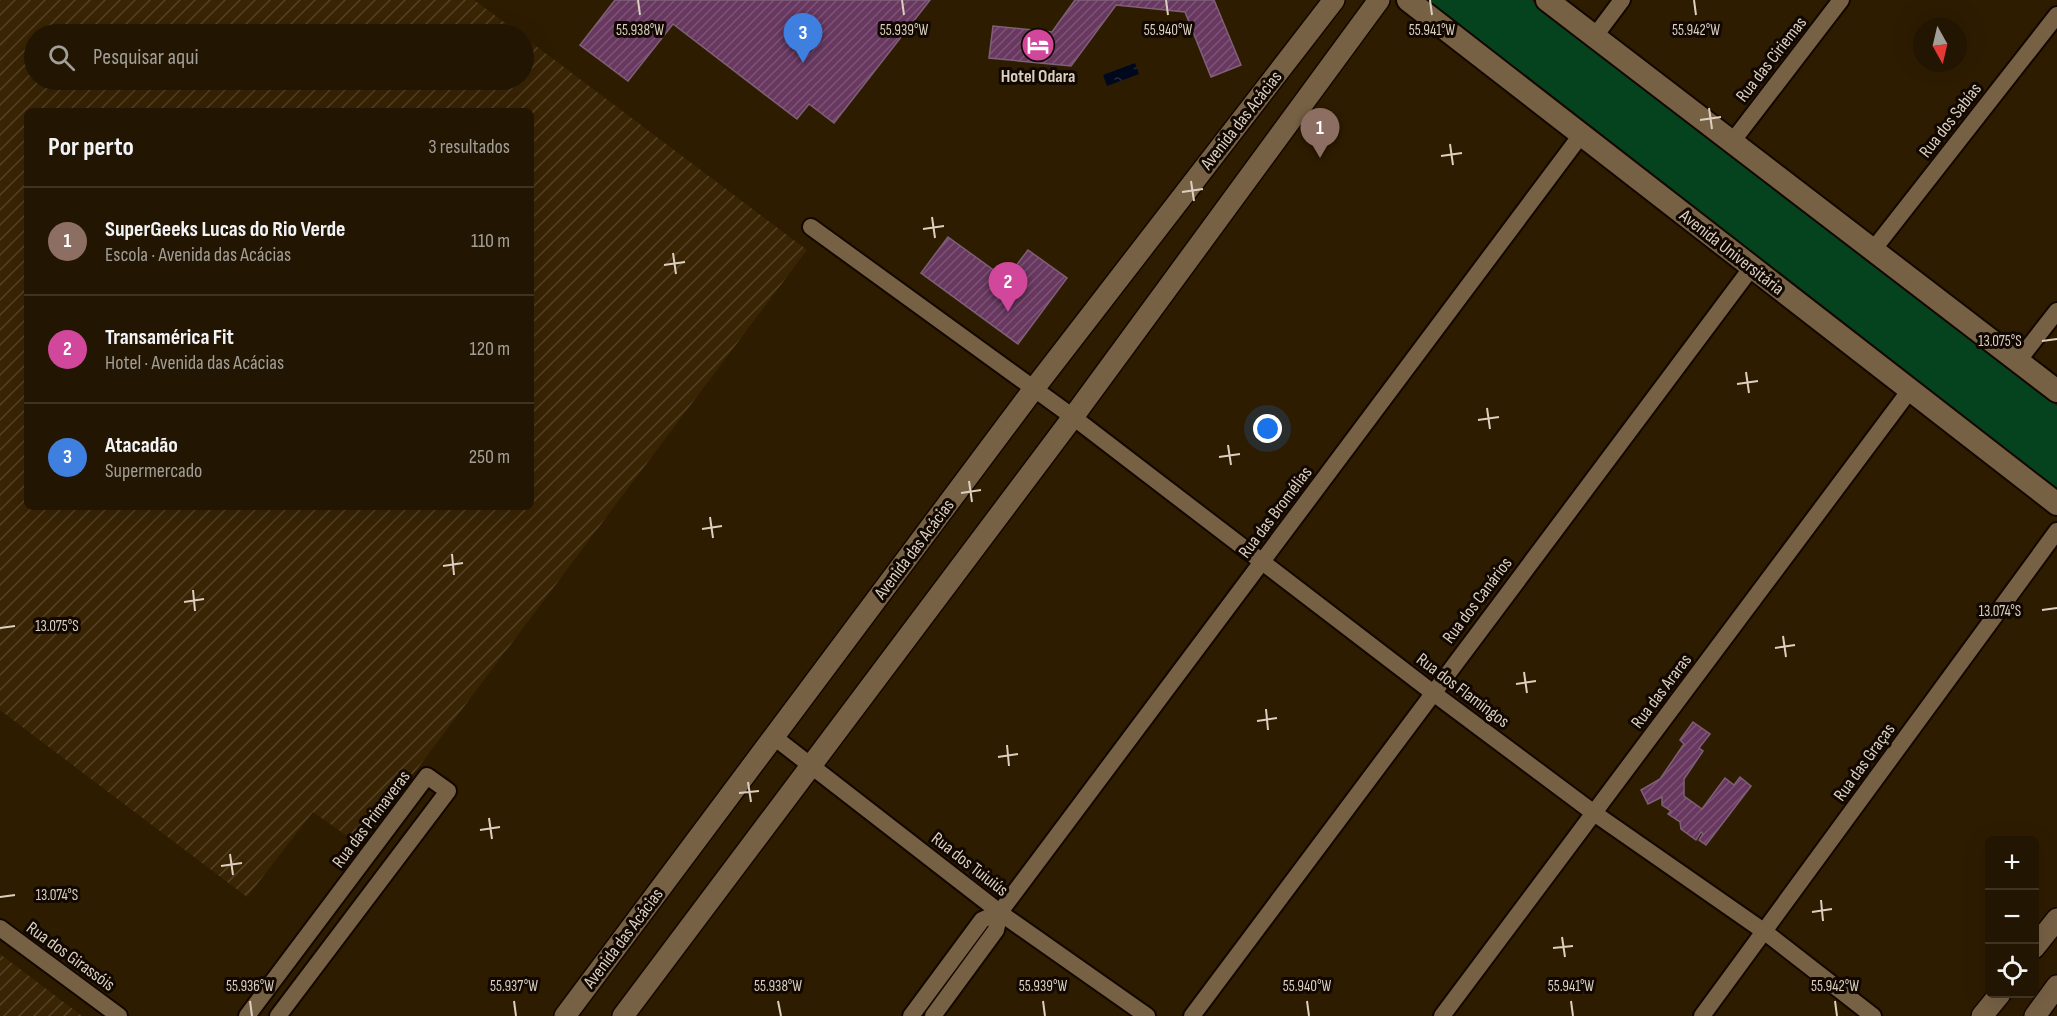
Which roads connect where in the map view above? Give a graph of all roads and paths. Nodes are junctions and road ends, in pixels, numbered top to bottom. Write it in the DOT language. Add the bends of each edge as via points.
graph roads {
  1 [pos="1334,0"];
  2 [pos="1379,0"];
  3 [pos="1408,0"];
  4 [pos="1548,0"];
  5 [pos="1622,0"];
  6 [pos="1841,0"];
  7 [pos="2057,15"];
  8 [pos="1594,36"];
  9 [pos="1581,135"];
  10 [pos="1732,142"];
  11 [pos="811,227"];
  12 [pos="1873,250"];
  13 [pos="1752,267"];
  14 [pos="2057,311"];
  15 [pos="2018,361"];
  16 [pos="1033,390"];
  17 [pos="1910,390"];
  18 [pos="2057,391"];
  19 [pos="1073,417"];
  20 [pos="2057,504"];
  21 [pos="2057,531"];
  22 [pos="1262,561"];
  23 [pos="1432,692"];
  24 [pos="774,737"];
  25 [pos="812,764"];
  26 [pos="1594,813"];
  27 [pos="1000,912"];
  28 [pos="2057,919"];
  29 [pos="0,928"];
  30 [pos="1765,932"];
  31 [pos="2037,944"];
  32 [pos="2057,986"];
  33 [pos="1996,998"];
  34 [pos="119,1016"];
  35 [pos="248,1016"];
  36 [pos="278,1016"];
  37 [pos="565,1016"];
  38 [pos="623,1016"];
  39 [pos="911,1016"];
  40 [pos="933,1016"];
  41 [pos="1147,1016"];
  42 [pos="1192,1016"];
  43 [pos="1442,1016"];
  44 [pos="1702,1016"];
  45 [pos="1873,1016"];
  46 [pos="1982,1016"];
  47 [pos="2035,1016"];
  1 -- 16 [label="street, Avenida das Acácias"];
  2 -- 19 [label="street"];
  3 -- 9 [label="main road, Avenida Universitária"];
  4 -- 8 [label="main road"];
  5 -- 8 [label="street"];
  6 -- 10 [label="street, Rua das Ciriemas"];
  7 -- 12 [label="street, Rua dos Sabías"];
  8 -- 10 [label="main road"];
  9 -- 13 [label="main road, Avenida Universitária"];
  9 -- 22 [label="street, Rua das Bromélias"];
  10 -- 12 [label="main road"];
  11 -- 16 [label="street, Rua dos Flamingos"];
  12 -- 15 [label="main road"];
  13 -- 17 [label="main road, Avenida Universitária"];
  13 -- 23 [label="street, Rua dos Canários"];
  14 -- 15 [label="street"];
  15 -- 18 [label="main road"];
  16 -- 19 [label="street, Rua dos Flamingos"];
  16 -- 24 [label="street, Avenida das Acácias"];
  17 -- 20 [label="main road, Avenida Universitária"];
  17 -- 26 [label="street, Rua das Araras"];
  19 -- 22 [label="street, Rua dos Flamingos"];
  19 -- 25 [label="street"];
  21 -- 30 [label="street, Rua das Graças"];
  22 -- 23 [label="street, Rua dos Flamingos"];
  22 -- 27 [label="street, Rua das Bromélias"];
  23 -- 26 [label="street, Rua dos Flamingos"];
  23 -- 42 [label="street, Rua dos Canários"];
  24 -- 25 [label="street, Rua dos Tuiuiús"];
  24 -- 37 [label="street, Avenida das Acácias"];
  25 -- 27 [label="street, Rua dos Tuiuiús"];
  25 -- 38 [label="street"];
  26 -- 30 [label="street, Rua dos Flamingos"];
  26 -- 43 [label="street, Rua das Araras"];
  27 -- 39 [label="street, Rua das Bromélias" via="982,920"];
  27 -- 40 [label="street, Rua das Bromélias" via="996,930"];
  27 -- 41 [label="street, Rua dos Tuiuiús"];
  28 -- 31 [label="street"];
  29 -- 34 [label="street, Rua dos Girassóis"];
  30 -- 44 [label="street, Rua das Graças"];
  30 -- 45 [label="street, Rua dos Flamingos"];
  32 -- 47 [label="street"];
  33 -- 46 [label="street"];
  35 -- 36 [label="street, Rua das Primaveras" via="427,776 448,791"];
}
